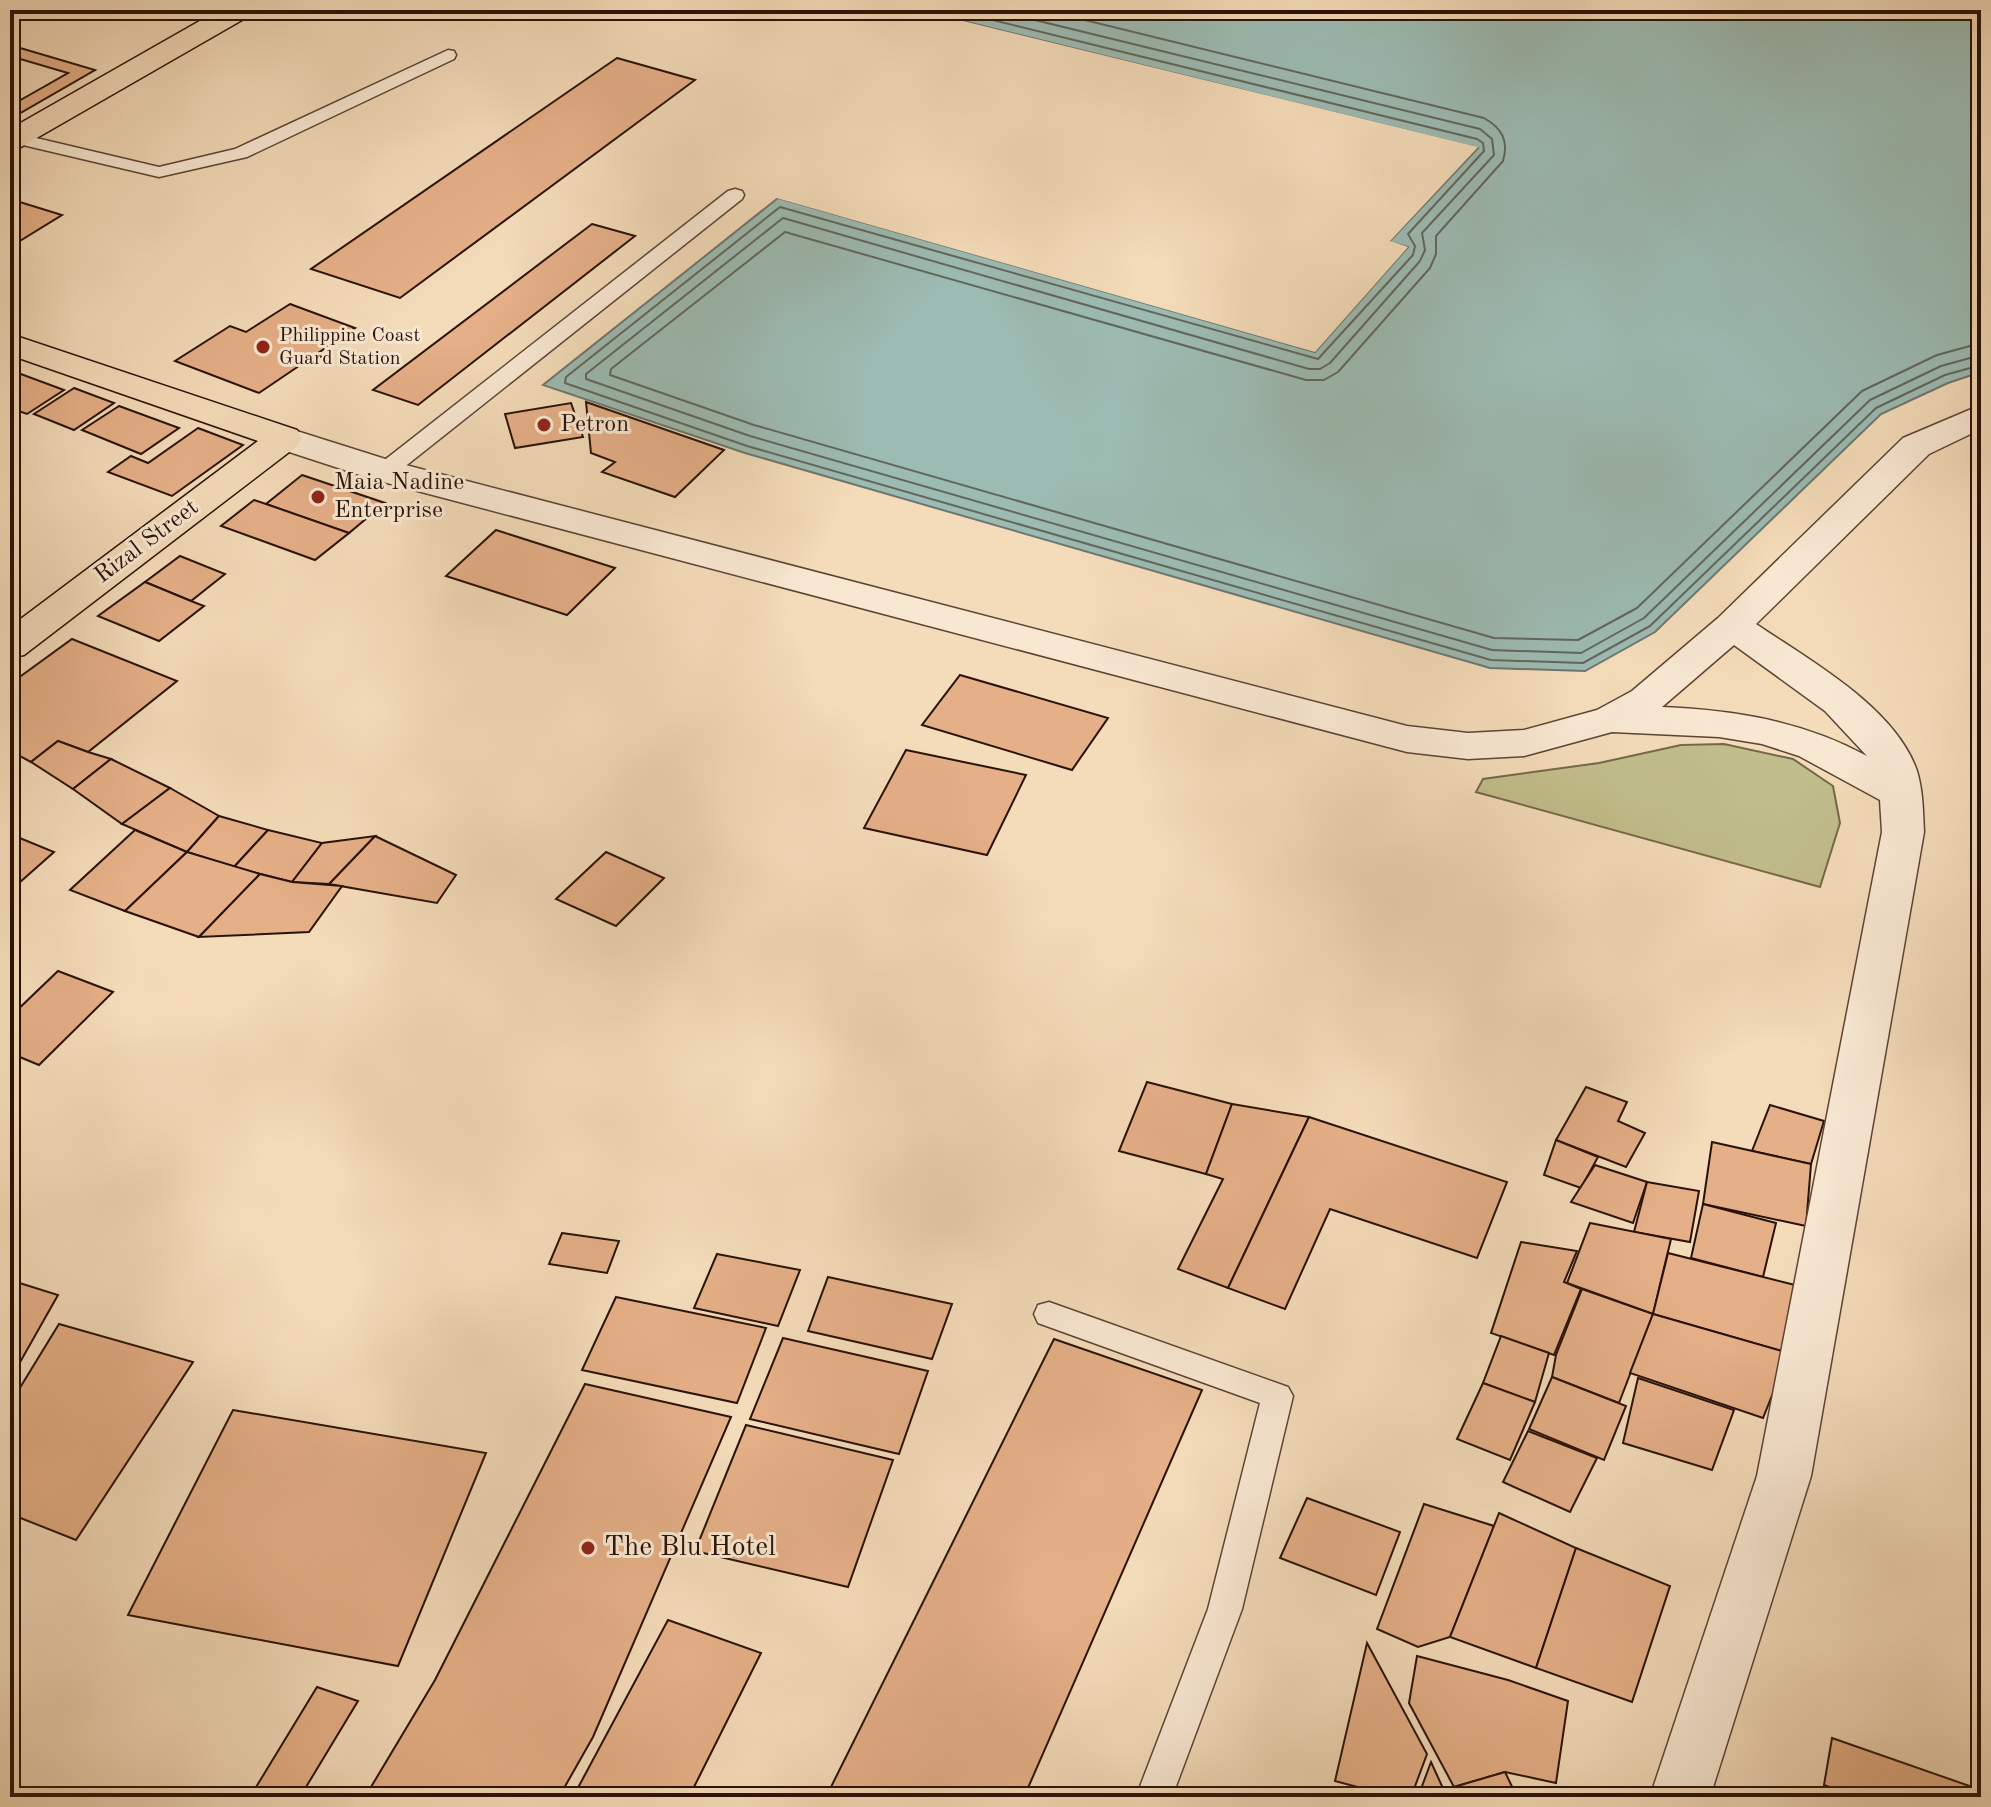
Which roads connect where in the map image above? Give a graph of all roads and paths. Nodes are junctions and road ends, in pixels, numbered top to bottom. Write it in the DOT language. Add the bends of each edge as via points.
graph roads {
  1 [pos="232,11"];
  2 [pos="448,55"];
  3 [pos="12,140"];
  4 [pos="735,195"];
  5 [pos="10,344"];
  6 [pos="1981,416"];
  7 [pos="284,438"];
  8 [pos="385,471"];
  9 [pos="1732,626"];
  10 [pos="10,646"];
  11 [pos="1611,719"];
  12 [pos="1900,794"];
  13 [pos="1049,1314"];
  14 [pos="1154,1797"];
  15 [pos="1680,1797"];
  1 -- 3 [label="main road"];
  2 -- 3 [label="lane" via="241,153 159,172"];
  4 -- 8 [label="lane"];
  5 -- 7 [label="main road"];
  6 -- 9 [label="street" via="1916,446"];
  7 -- 8 [label="street"];
  7 -- 10 [label="main road, Rizal Street"];
  8 -- 11 [label="street" via="1407,739 1468,746 1524,743"];
  9 -- 11 [label="street" via="1646,700"];
  9 -- 12 [label="street" via="1846,706 1892,762"];
  11 -- 12 [label="street" via="1709,722 1785,736 1847,762"];
  12 -- 15 [label="street" via="1903,832 1784,1476"];
  13 -- 14 [label="lane" via="1277,1396 1225,1609"];
}
